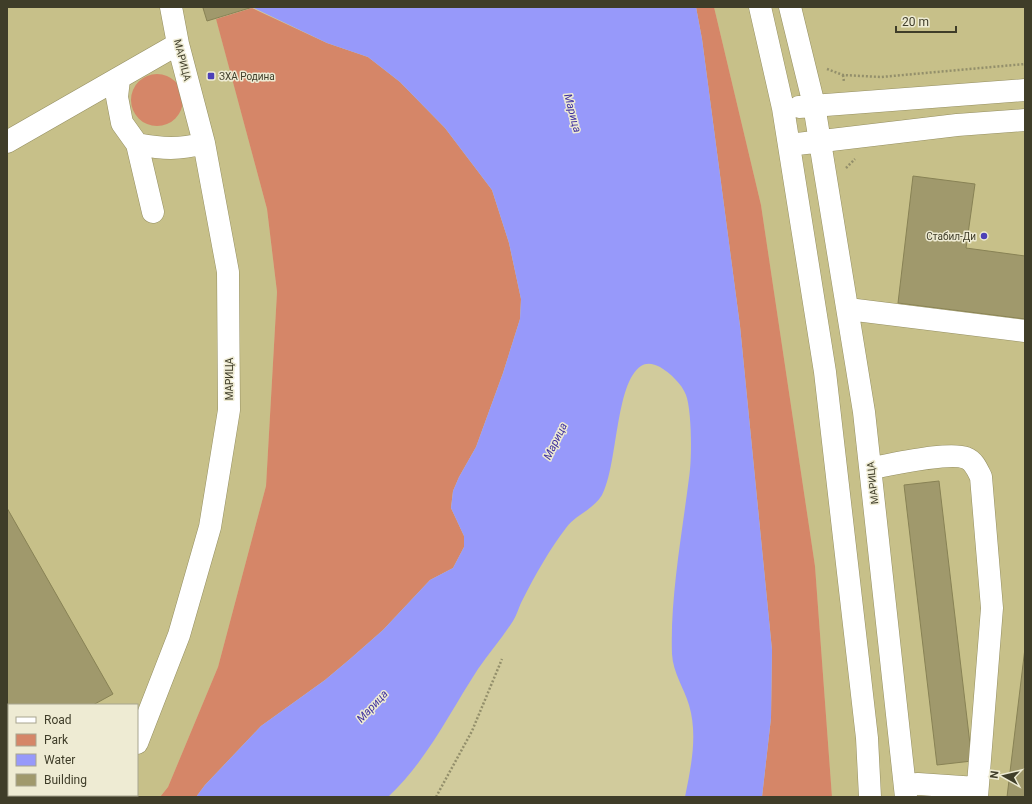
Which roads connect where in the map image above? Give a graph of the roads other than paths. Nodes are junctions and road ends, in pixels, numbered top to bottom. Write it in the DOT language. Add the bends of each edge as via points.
graph roads {
  1 [pos="171,7"];
  2 [pos="760,7"];
  3 [pos="790,7"];
  4 [pos="178,44"];
  5 [pos="120,80"];
  6 [pos="1025,90"];
  7 [pos="814,105"];
  8 [pos="783,108"];
  9 [pos="1025,120"];
  10 [pos="7,142"];
  11 [pos="820,142"];
  12 [pos="204,143"];
  13 [pos="137,144"];
  14 [pos="789,145"];
  15 [pos="154,212"];
  16 [pos="848,308"];
  17 [pos="1025,331"];
  18 [pos="871,468"];
  19 [pos="138,740"];
  20 [pos="906,791"];
  21 [pos="977,793"];
  22 [pos="870,797"];
  1 -- 4 [label="street, МАРИЦА"];
  2 -- 8 [label="street"];
  3 -- 7 [label="street, МАРИЦА"];
  4 -- 5 [label="street"];
  4 -- 12 [label="street, МАРИЦА"];
  5 -- 10 [label="street"];
  5 -- 13 [label="street" via="117,97 122,123"];
  6 -- 7 [label="street"];
  7 -- 8 [label="street"];
  7 -- 11 [label="street, МАРИЦА"];
  8 -- 14 [label="street"];
  9 -- 11 [label="street" via="957,125"];
  11 -- 14 [label="street"];
  11 -- 16 [label="street, МАРИЦА"];
  12 -- 13 [label="street" via="177,149"];
  12 -- 19 [label="street, МАРИЦА" via="228,272 229,410 210,527 179,634"];
  13 -- 15 [label="street"];
  14 -- 22 [label="street" via="825,372 867,738"];
  16 -- 17 [label="street"];
  16 -- 18 [label="street, МАРИЦА"];
  18 -- 20 [label="street, МАРИЦА"];
  18 -- 21 [label="street" via="951,456 966,458 975,464 981,476 992,608"];
  20 -- 21 [label="street" via="918,784"];
}
